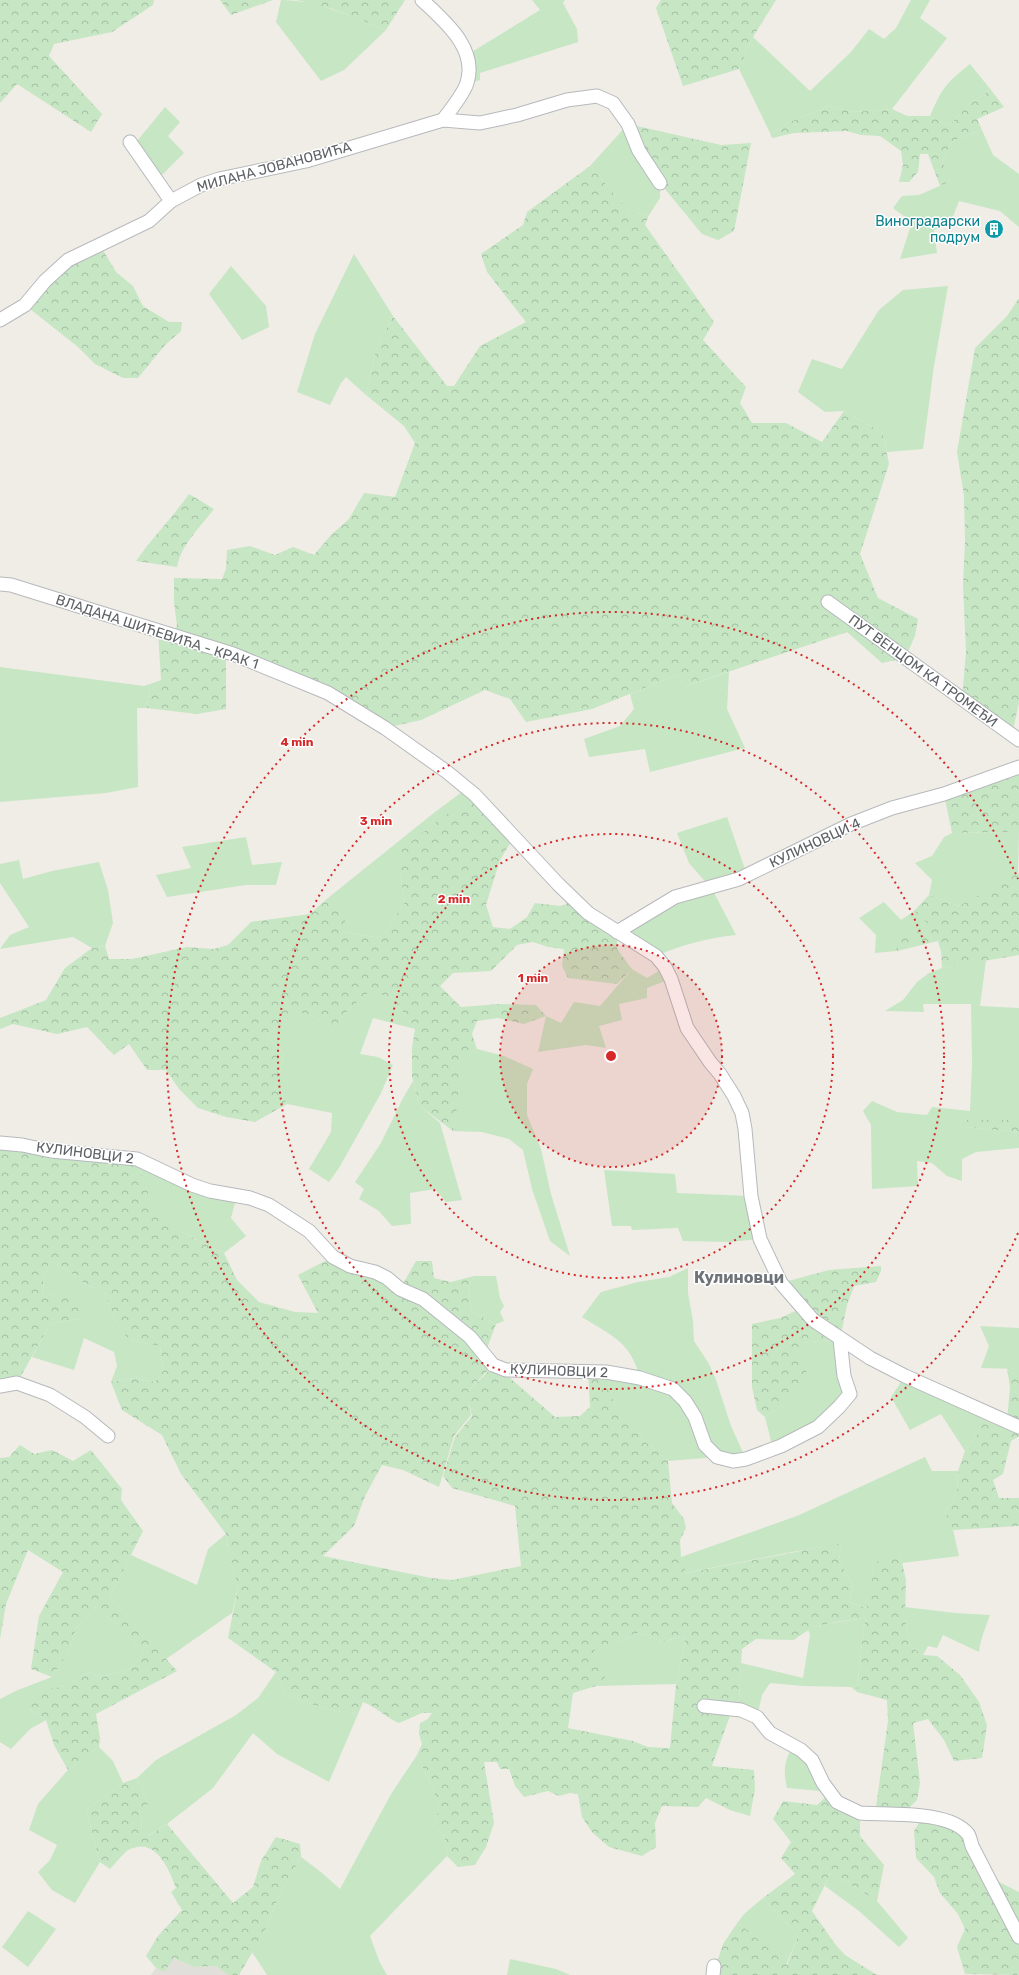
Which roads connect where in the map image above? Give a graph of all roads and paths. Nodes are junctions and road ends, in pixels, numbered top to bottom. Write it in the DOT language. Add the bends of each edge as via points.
graph roads {
  1 [pos="422,0"];
  2 [pos="444,120"];
  3 [pos="130,142"];
  4 [pos="660,183"];
  5 [pos="171,201"];
  6 [pos="0,320"];
  7 [pos="0,584"];
  8 [pos="828,602"];
  9 [pos="1019,740"];
  10 [pos="1019,767"];
  11 [pos="617,932"];
  12 [pos="0,1144"];
  13 [pos="840,1339"];
  14 [pos="0,1386"];
  15 [pos="1019,1427"];
  16 [pos="108,1436"];
  17 [pos="704,1706"];
  18 [pos="1019,1937"];
  1 -- 2 [label="street" via="452,29 467,55 467,84"];
  2 -- 4 [label="street" via="480,123 567,100 597,96 613,103 628,124 639,151"];
  2 -- 5 [label="street, МИЛАНА ЈОВАНОВИЋА" via="306,161 219,179 201,185"];
  3 -- 5 [label="street"];
  5 -- 6 [label="street, МИЛАНА ЈОВАНОВИЋА" via="149,221 68,260 24,305"];
  7 -- 11 [label="street, ВЛАДАНА ШИЋЕВИЋА - КРАК 1" via="11,585 234,654 328,693 385,728 475,795 588,913"];
  8 -- 9 [label="street, ПУТ ВЕНЦОМ КА ТРОМЕЂИ"];
  10 -- 11 [label="street, КУЛИНОВЦИ 4" via="851,824 739,879 675,898"];
  11 -- 13 [label="street, ВЛАДАНА ШИЋЕВИЋА - КРАК 1" via="656,956 665,967 687,1028 720,1074 742,1113 746,1129 751,1196 760,1239 781,1283 813,1320"];
  12 -- 13 [label="street, КУЛИНОВЦИ 2" via="137,1159 198,1187 269,1204 309,1231 333,1257 350,1266 375,1272 400,1289 423,1299 470,1337 493,1365 506,1370 606,1372 640,1378 673,1389 685,1401 705,1445 717,1457 733,1461 781,1446 818,1427 839,1407 850,1394 844,1376"];
  13 -- 15 [label="street, ВЛАДАНА ШИЋЕВИЋА - КРАК 1" via="905,1376"];
  14 -- 16 [label="street" via="17,1383 50,1395 86,1417"];
  17 -- 18 [label="street" via="741,1710 757,1717 770,1733 801,1750 812,1760 823,1784 838,1802 847,1807 860,1813 944,1819 961,1829 969,1835 972,1846"];
}
